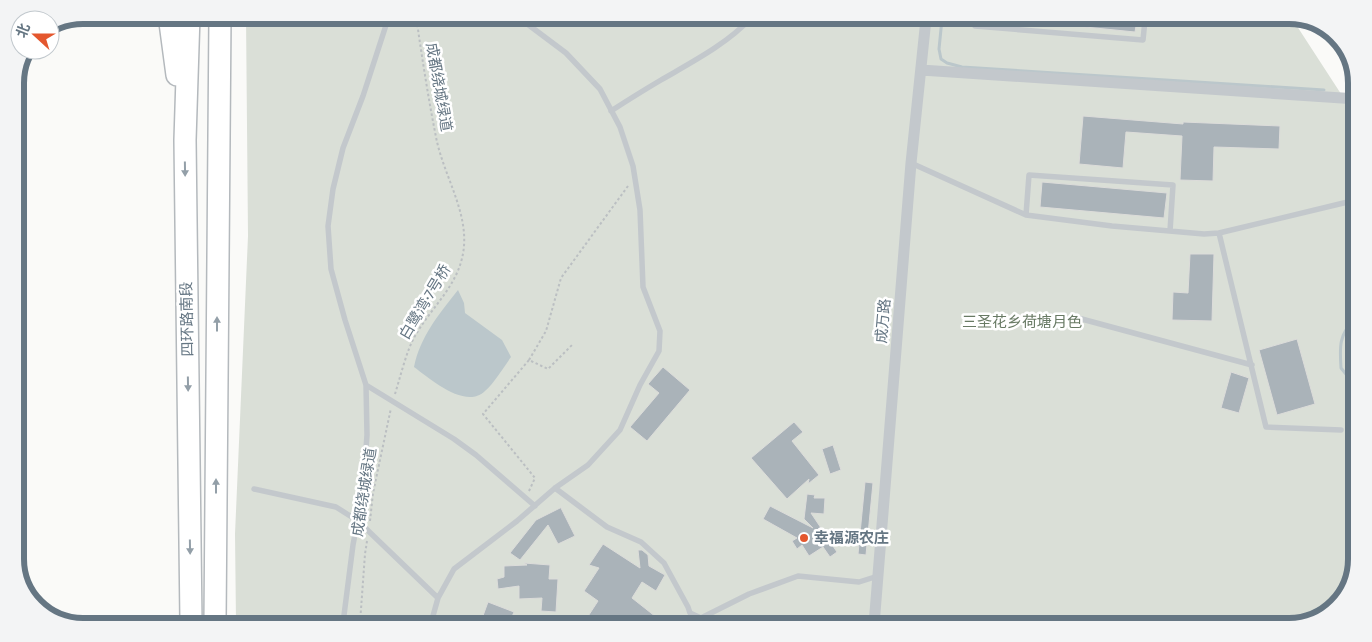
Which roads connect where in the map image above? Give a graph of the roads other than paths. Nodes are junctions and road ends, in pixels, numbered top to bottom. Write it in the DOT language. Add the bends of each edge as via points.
graph roads {
  1 [pos="170,24"];
  2 [pos="189,24"];
  3 [pos="220,24"];
  4 [pos="233,24"];
  5 [pos="386,24"];
  6 [pos="527,24"];
  7 [pos="746,24"];
  8 [pos="926,24"];
  9 [pos="975,24"];
  10 [pos="1145,24"];
  11 [pos="921,70"];
  12 [pos="1348,98"];
  13 [pos="612,111"];
  14 [pos="185,140"];
  15 [pos="218,156"];
  16 [pos="911,163"];
  17 [pos="1348,202"];
  18 [pos="1026,215"];
  19 [pos="1170,231"];
  20 [pos="1219,233"];
  21 [pos="1078,318"];
  22 [pos="1252,365"];
  23 [pos="366,385"];
  24 [pos="1341,430"];
  25 [pos="254,488"];
  26 [pos="555,488"];
  27 [pos="535,506"];
  28 [pos="358,521"];
  29 [pos="878,576"];
  30 [pos="438,598"];
  31 [pos="191,618"];
  32 [pos="215,618"];
  33 [pos="344,618"];
  34 [pos="432,618"];
  35 [pos="875,618"];
  1 -- 14 [label="highway"];
  2 -- 14 [label="highway, 四环路南段"];
  3 -- 15 [label="highway, 四环路南段"];
  4 -- 15 [label="highway"];
  5 -- 23 [label="lane" via="343,148 328,226 330,269"];
  6 -- 13 [label="lane" via="566,53 600,89"];
  7 -- 13 [label="lane" via="702,56"];
  8 -- 11 [label="street, 成万路"];
  9 -- 10 [label="lane" via="1143,40"];
  11 -- 12 [label="street"];
  11 -- 16 [label="street, 成万路"];
  13 -- 26 [label="lane" via="635,176 640,210 643,287 660,331 659,351 620,430 588,465"];
  14 -- 31 [label="highway, 四环路南段, one-way"];
  32 -- 15 [label="highway, 四环路南段, one-way"];
  16 -- 18 [label="lane"];
  16 -- 29 [label="street, 成万路"];
  17 -- 20 [label="lane"];
  18 -- 19 [label="lane"];
  18 -- 19 [label="lane" via="1029,175 1173,185"];
  19 -- 20 [label="lane"];
  20 -- 22 [label="lane"];
  21 -- 22 [label="lane"];
  22 -- 24 [label="lane" via="1266,427"];
  23 -- 27 [label="lane" via="469,450"];
  23 -- 28 [label="lane" via="367,434"];
  25 -- 28 [label="lane" via="336,507"];
  26 -- 27 [label="lane"];
  26 -- 29 [label="lane" via="607,527 641,542 664,563 690,613 701,618 750,594 798,576 859,582"];
  27 -- 30 [label="lane" via="454,569"];
  28 -- 30 [label="lane"];
  28 -- 33 [label="lane"];
  29 -- 35 [label="street, 成万路"];
  30 -- 34 [label="lane"];
}
